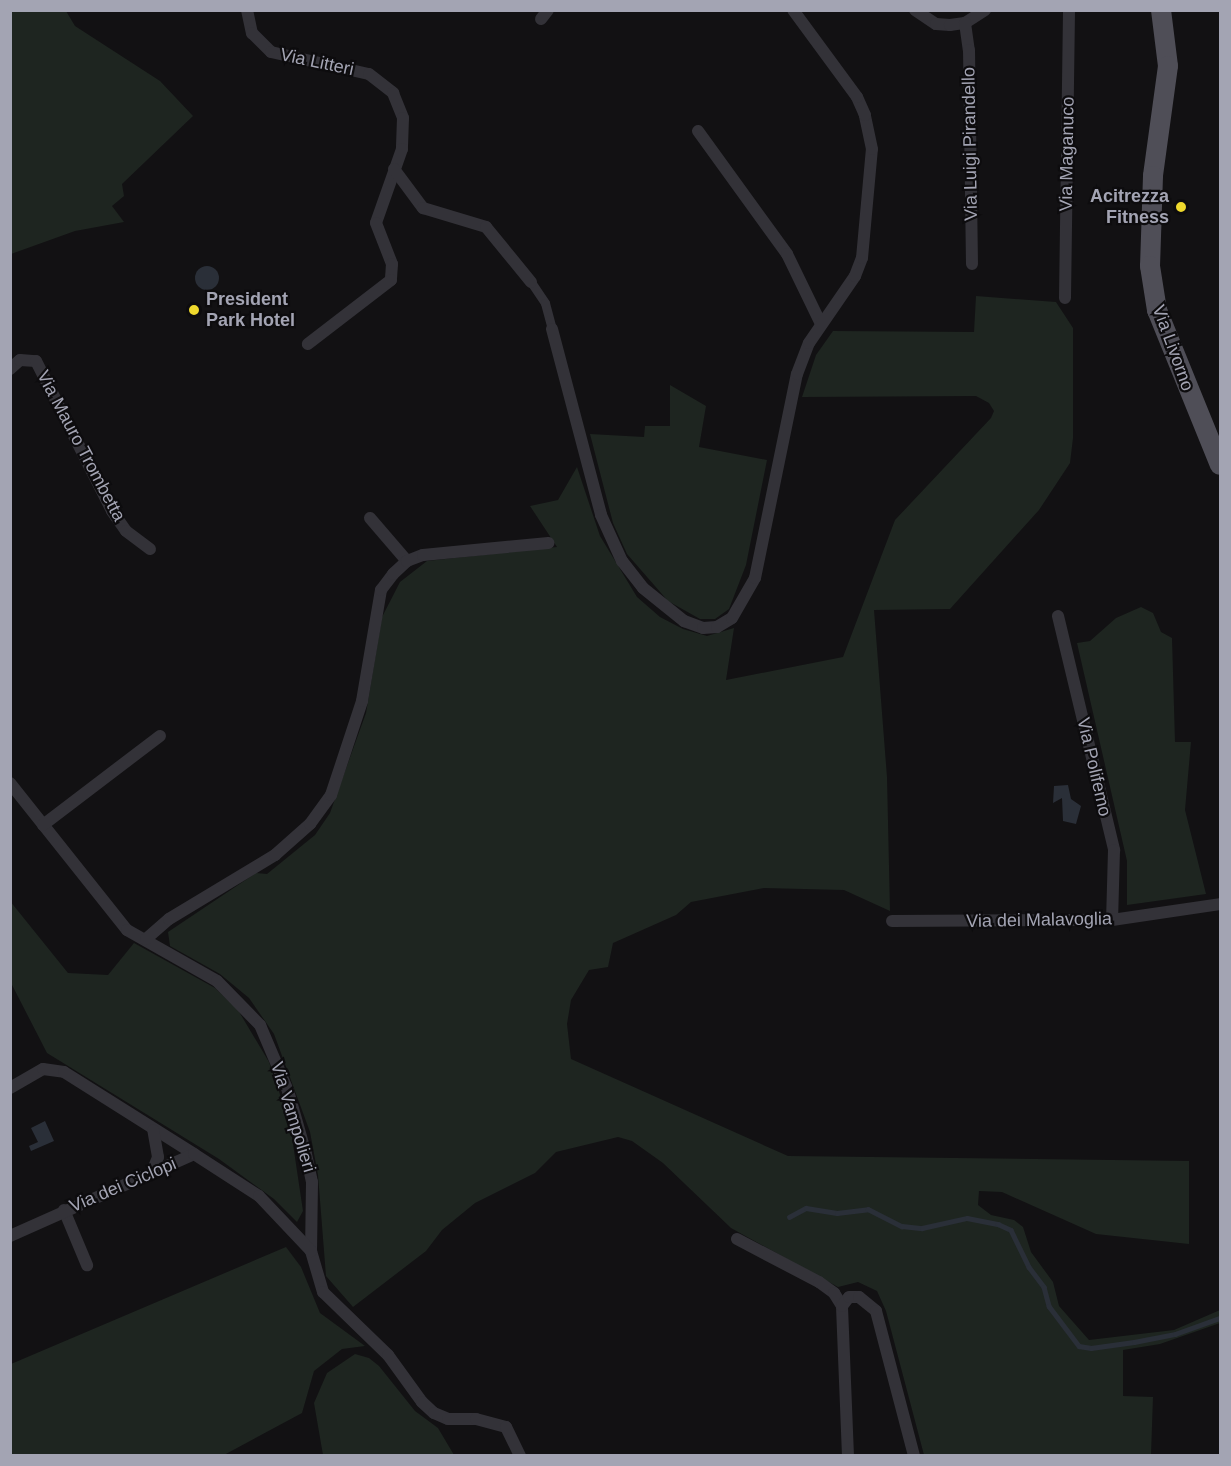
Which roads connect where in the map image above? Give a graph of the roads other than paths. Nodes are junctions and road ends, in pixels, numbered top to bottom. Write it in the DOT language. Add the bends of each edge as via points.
graph roads {
  1 [pos="247,10"];
  2 [pos="793,10"];
  3 [pos="915,10"];
  4 [pos="986,10"];
  5 [pos="1069,10"];
  6 [pos="1161,10"];
  7 [pos="965,23"];
  8 [pos="698,131"];
  9 [pos="394,170"];
  10 [pos="972,264"];
  11 [pos="531,282"];
  12 [pos="1065,298"];
  13 [pos="821,324"];
  14 [pos="552,329"];
  15 [pos="308,344"];
  16 [pos="10,369"];
  17 [pos="1221,465"];
  18 [pos="370,518"];
  19 [pos="548,543"];
  20 [pos="150,549"];
  21 [pos="407,561"];
  22 [pos="1058,616"];
  23 [pos="160,736"];
  24 [pos="10,783"];
  25 [pos="43,825"];
  26 [pos="1221,904"];
  27 [pos="1112,920"];
  28 [pos="892,921"];
  29 [pos="146,939"];
  30 [pos="10,1088"];
  31 [pos="153,1130"];
  32 [pos="194,1154"];
  33 [pos="152,1172"];
  34 [pos="64,1210"];
  35 [pos="10,1236"];
  36 [pos="737,1239"];
  37 [pos="311,1251"];
  38 [pos="87,1265"];
  39 [pos="842,1306"];
  40 [pos="520,1455"];
  41 [pos="848,1455"];
  42 [pos="914,1455"];
  1 -- 9 [label="street, Via Litteri" via="252,33 270,52 359,70 393,93 403,118 402,149"];
  2 -- 13 [label="street" via="856,97 865,115 872,149 862,258 855,276"];
  3 -- 7 [label="street" via="936,24"];
  4 -- 7 [label="street"];
  5 -- 12 [label="street, Via Maganuco"];
  6 -- 17 [label="main road, Via Livorno" via="1168,66 1153,176 1150,266 1161,321"];
  7 -- 10 [label="street, Via Luigi Pirandello" via="969,50"];
  8 -- 13 [label="street" via="787,254"];
  9 -- 11 [label="street" via="423,208 486,227"];
  9 -- 15 [label="street, Via Litteri" via="376,223 392,264 391,280"];
  11 -- 14 [label="street" via="545,303"];
  13 -- 14 [label="street" via="797,374 755,578 732,618 717,627 703,628 664,609 622,561 601,515"];
  16 -- 20 [label="street, Via Mauro Trombetta" via="20,360 36,361 112,511 126,531"];
  18 -- 21 [label="street"];
  19 -- 21 [label="street" via="423,555"];
  21 -- 29 [label="street" via="381,590 362,701 331,795 310,825 275,855 169,919"];
  22 -- 27 [label="street, Via Polifemo" via="1113,850"];
  23 -- 25 [label="street"];
  24 -- 25 [label="street, Via Vampolieri"];
  25 -- 29 [label="street, Via Vampolieri" via="127,930"];
  26 -- 27 [label="street, Via dei Malavoglia"];
  27 -- 28 [label="street, Via dei Malavoglia"];
  29 -- 37 [label="street, Via Vampolieri" via="217,981 244,1004 265,1034 288,1091 312,1182"];
  30 -- 31 [label="street" via="43,1069 64,1072"];
  31 -- 32 [label="street"];
  31 -- 33 [label="street" via="158,1157"];
  32 -- 33 [label="street, Via dei Ciclopi"];
  32 -- 37 [label="street, Via dei Ciclopi" via="259,1196"];
  33 -- 34 [label="street, Via dei Ciclopi"];
  34 -- 35 [label="street, Via dei Ciclopi"];
  34 -- 38 [label="street"];
  36 -- 39 [label="street" via="819,1282 834,1293"];
  37 -- 40 [label="street, Via Vampolieri" via="323,1292 388,1355 422,1402 448,1419 476,1419 506,1427"];
  39 -- 41 [label="street"];
  39 -- 42 [label="street" via="849,1297 859,1297 876,1311"];
}
